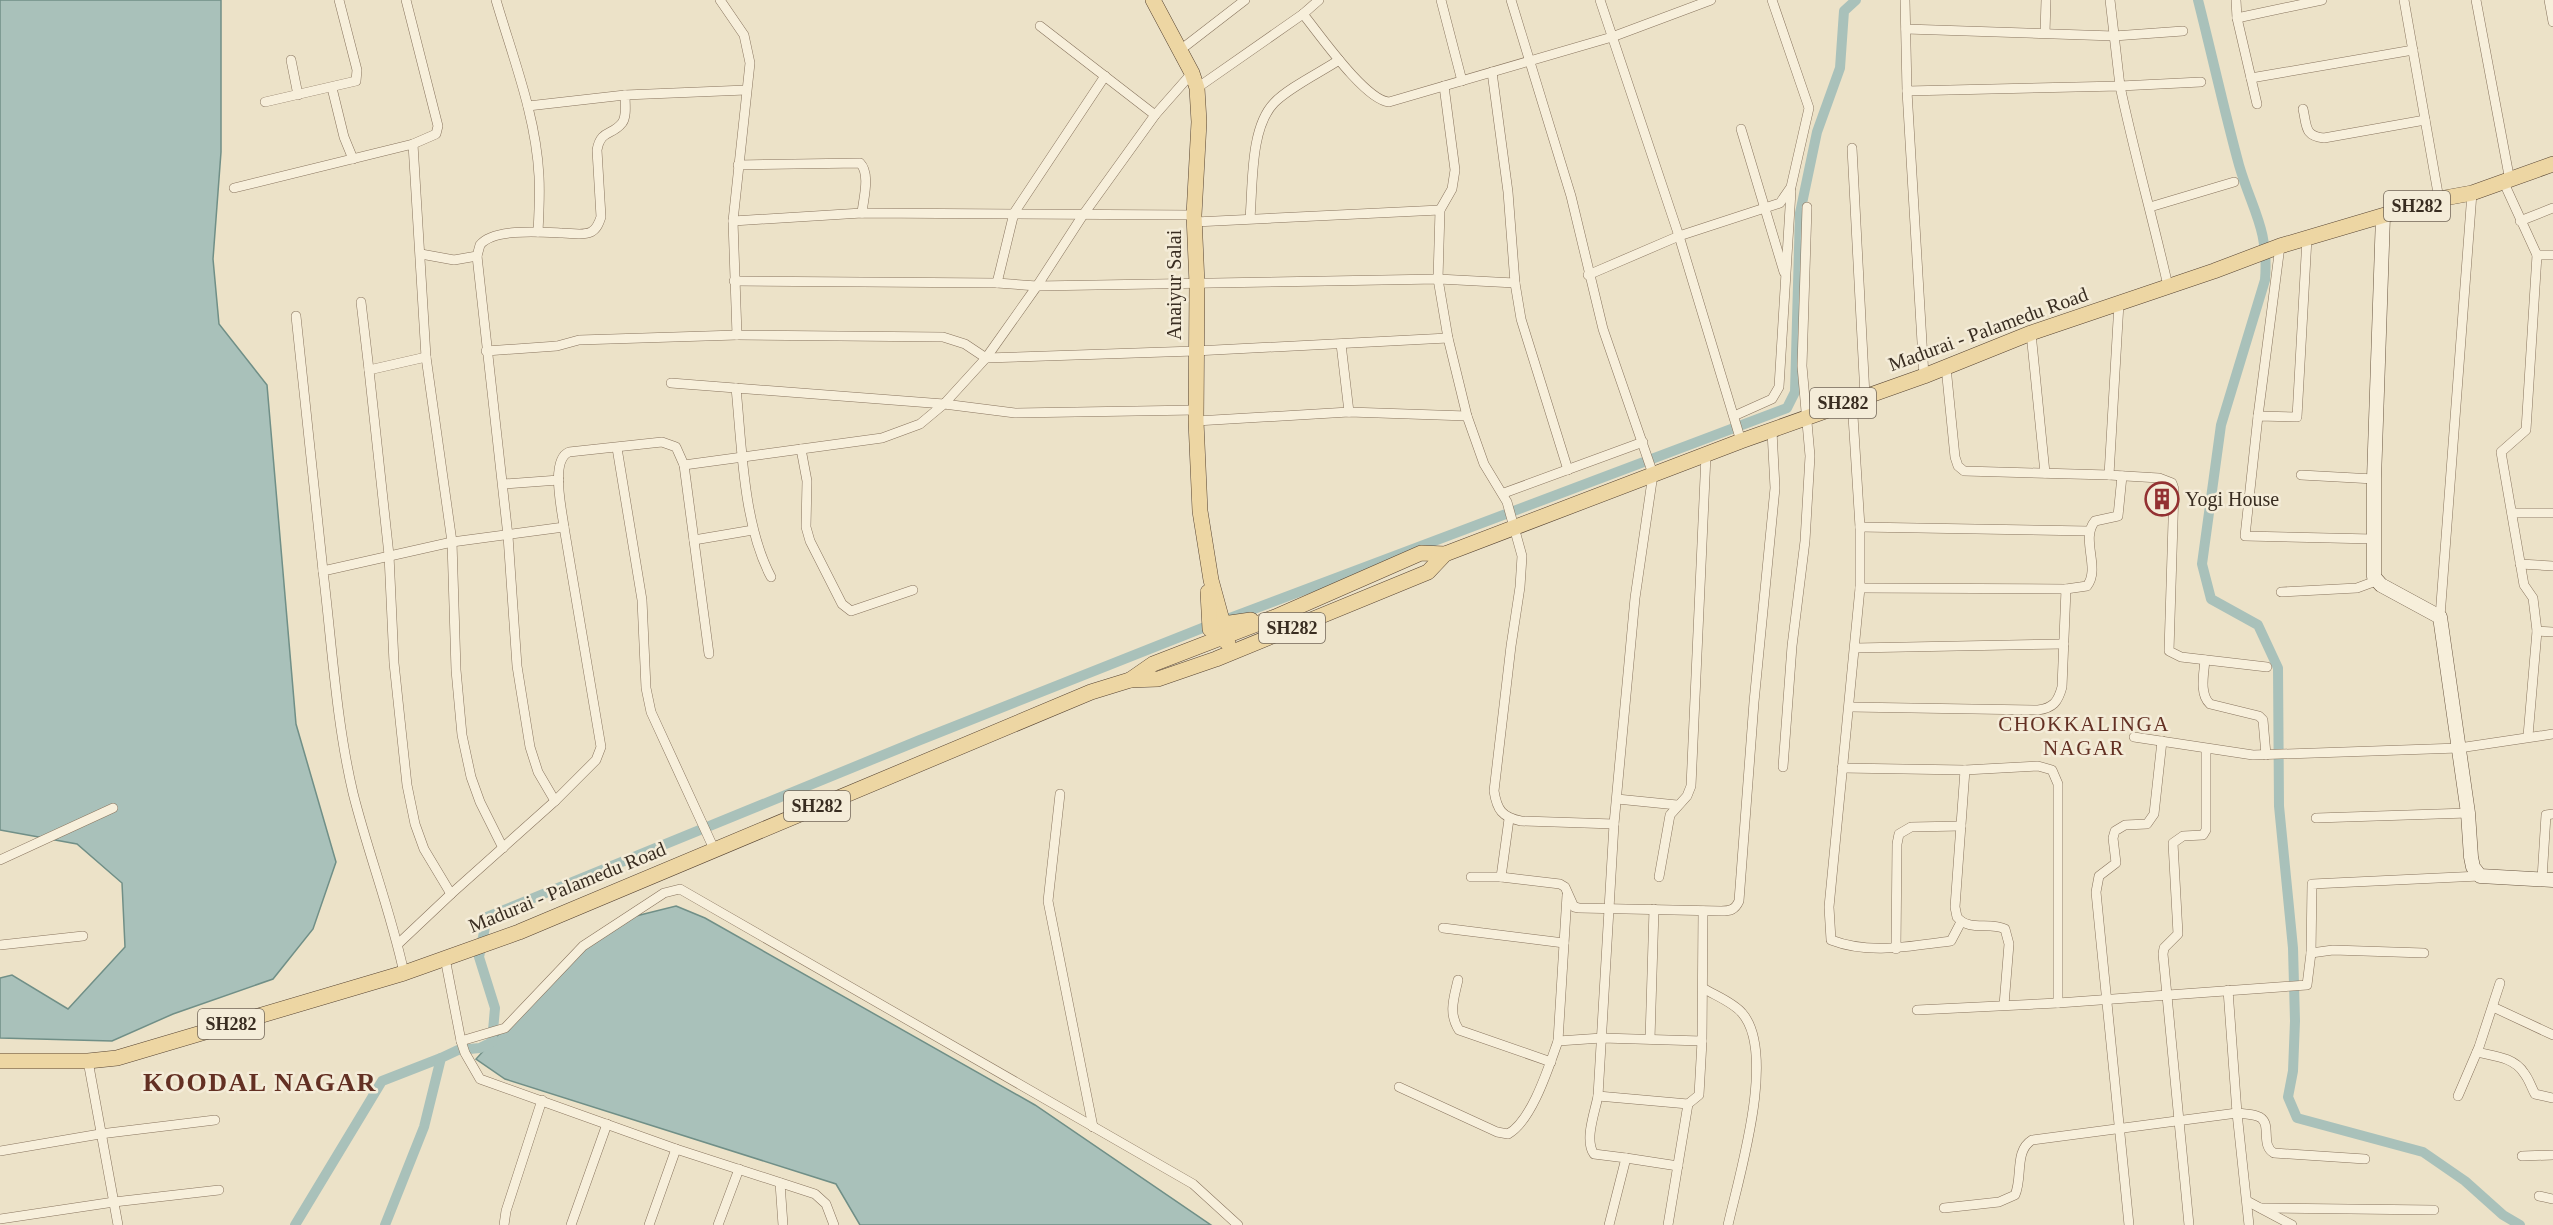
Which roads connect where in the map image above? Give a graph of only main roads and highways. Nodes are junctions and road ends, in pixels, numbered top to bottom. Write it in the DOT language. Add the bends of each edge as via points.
graph roads {
  1 [pos="1153,0"];
  2 [pos="2553,164"];
  3 [pos="2383,216"];
  4 [pos="1445,554"];
  5 [pos="1317,599"];
  6 [pos="1322,616"];
  7 [pos="1216,625"];
  8 [pos="1237,650"];
  9 [pos="1216,659"];
  10 [pos="1130,680"];
  11 [pos="2547,880"];
  12 [pos="0,1061"];
  1 -- 7 [label="main road, Anaiyur Salai" via="1197,88 1196,416 1200,511"];
  2 -- 3 [label="main road, Madurai - Palamedu Road / SH282" via="2472,193"];
  3 -- 4 [label="main road, Madurai - Palamedu Road / SH282" via="2280,246 2031,333 1924,376 1514,522"];
  3 -- 11 [label="main road" via="2373,569 2376,581 2440,617 2473,867 2480,876"];
  4 -- 5 [label="main road, Madurai - Palamedu Road / SH282" via="1421,554"];
  4 -- 6 [label="main road, Madurai - Palamedu Road / SH282" via="1428,572"];
  5 -- 6 [label="main road"];
  5 -- 7 [label="main road, Madurai - Palamedu Road / SH282" via="1275,617"];
  6 -- 8 [label="main road, Madurai - Palamedu Road / SH282"];
  7 -- 8 [label="main road"];
  7 -- 9 [label="main road, Anaiyur Salai"];
  7 -- 10 [label="main road, Madurai - Palamedu Road / SH282" via="1178,655 1153,664"];
  8 -- 9 [label="main road, Madurai - Palamedu Road / SH282"];
  9 -- 10 [label="main road, Madurai - Palamedu Road / SH282" via="1158,679"];
  10 -- 12 [label="main road, Madurai - Palamedu Road / SH282" via="1091,692 506,937 404,973 117,1058"];
}
